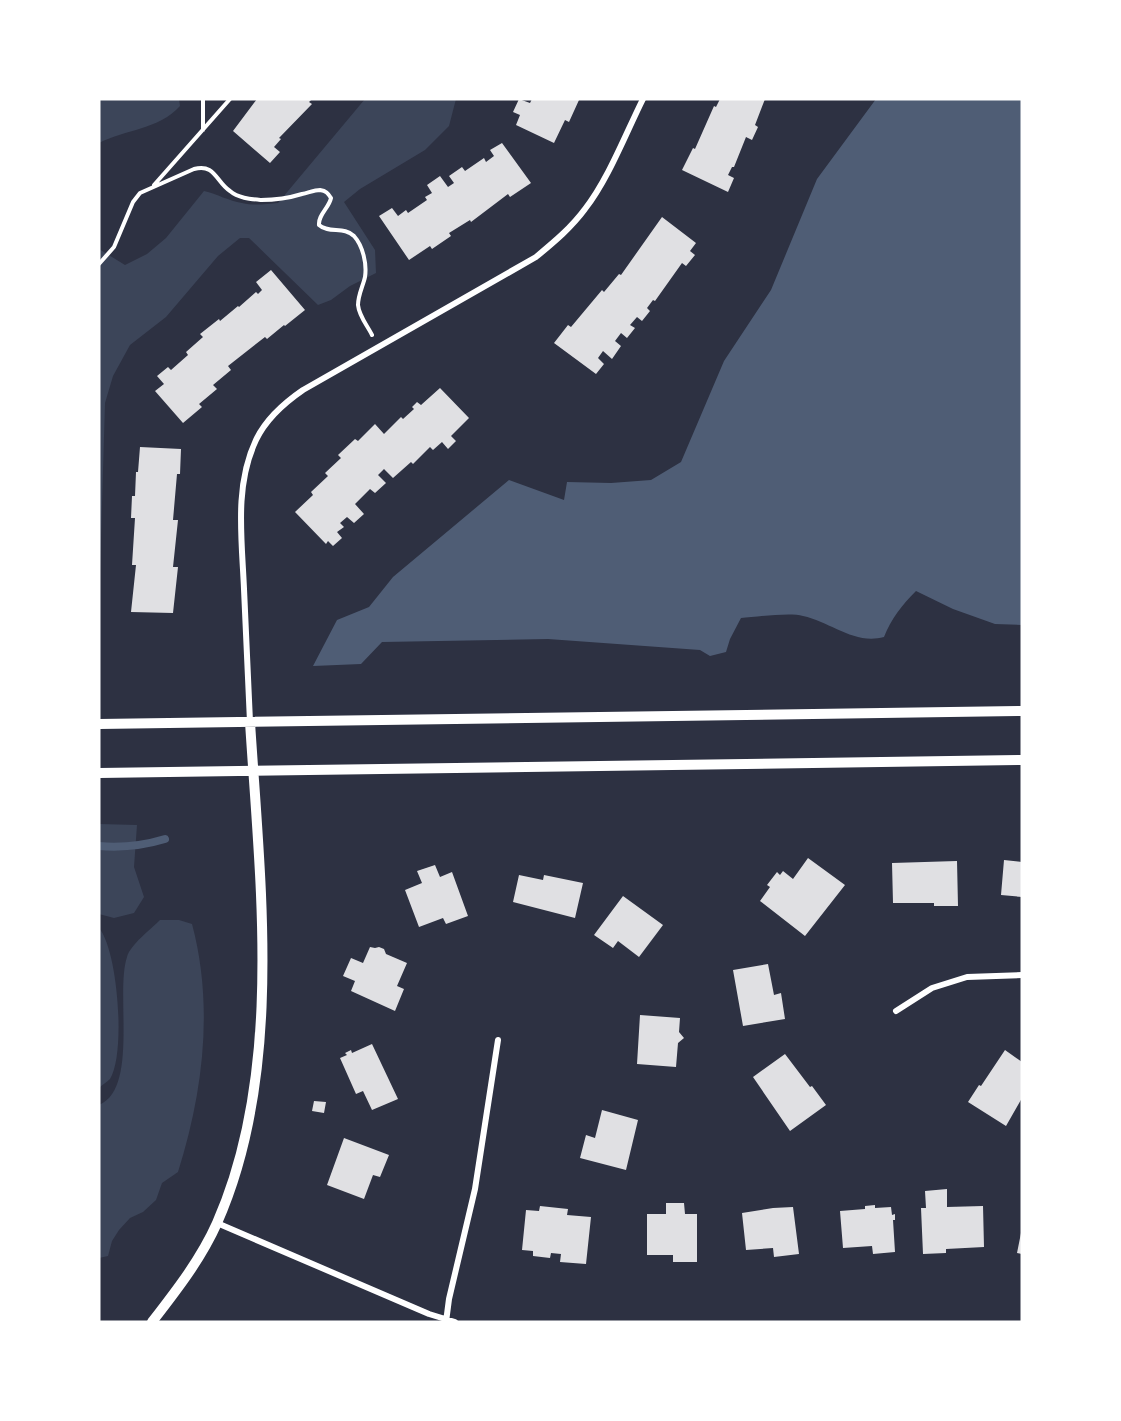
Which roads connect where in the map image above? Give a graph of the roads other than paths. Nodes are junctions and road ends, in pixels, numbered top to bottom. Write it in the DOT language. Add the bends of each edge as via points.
graph roads {
  1 [pos="643,99"];
  2 [pos="1022,711"];
  3 [pos="250,722"];
  4 [pos="99,724"];
  5 [pos="1022,760"];
  6 [pos="253,772"];
  7 [pos="99,773"];
  8 [pos="1022,975"];
  9 [pos="896,1011"];
  10 [pos="498,1040"];
  11 [pos="217,1223"];
  12 [pos="446,1321"];
  13 [pos="152,1322"];
  14 [pos="455,1322"];
  1 -- 3 [label="street" via="597,191 563,235 536,257 289,400 268,419 256,439 242,490"];
  2 -- 3 [label="street"];
  3 -- 4 [label="street"];
  3 -- 6 [label="street"];
  5 -- 6 [label="street"];
  6 -- 7 [label="street"];
  6 -- 11 [label="street" via="260,878 261,1020 246,1130"];
  8 -- 9 [label="street" via="967,977 932,988"];
  10 -- 12 [label="street" via="475,1189"];
  11 -- 12 [label="street"];
  11 -- 13 [label="street" via="197,1259"];
  12 -- 14 [label="street"];
}
